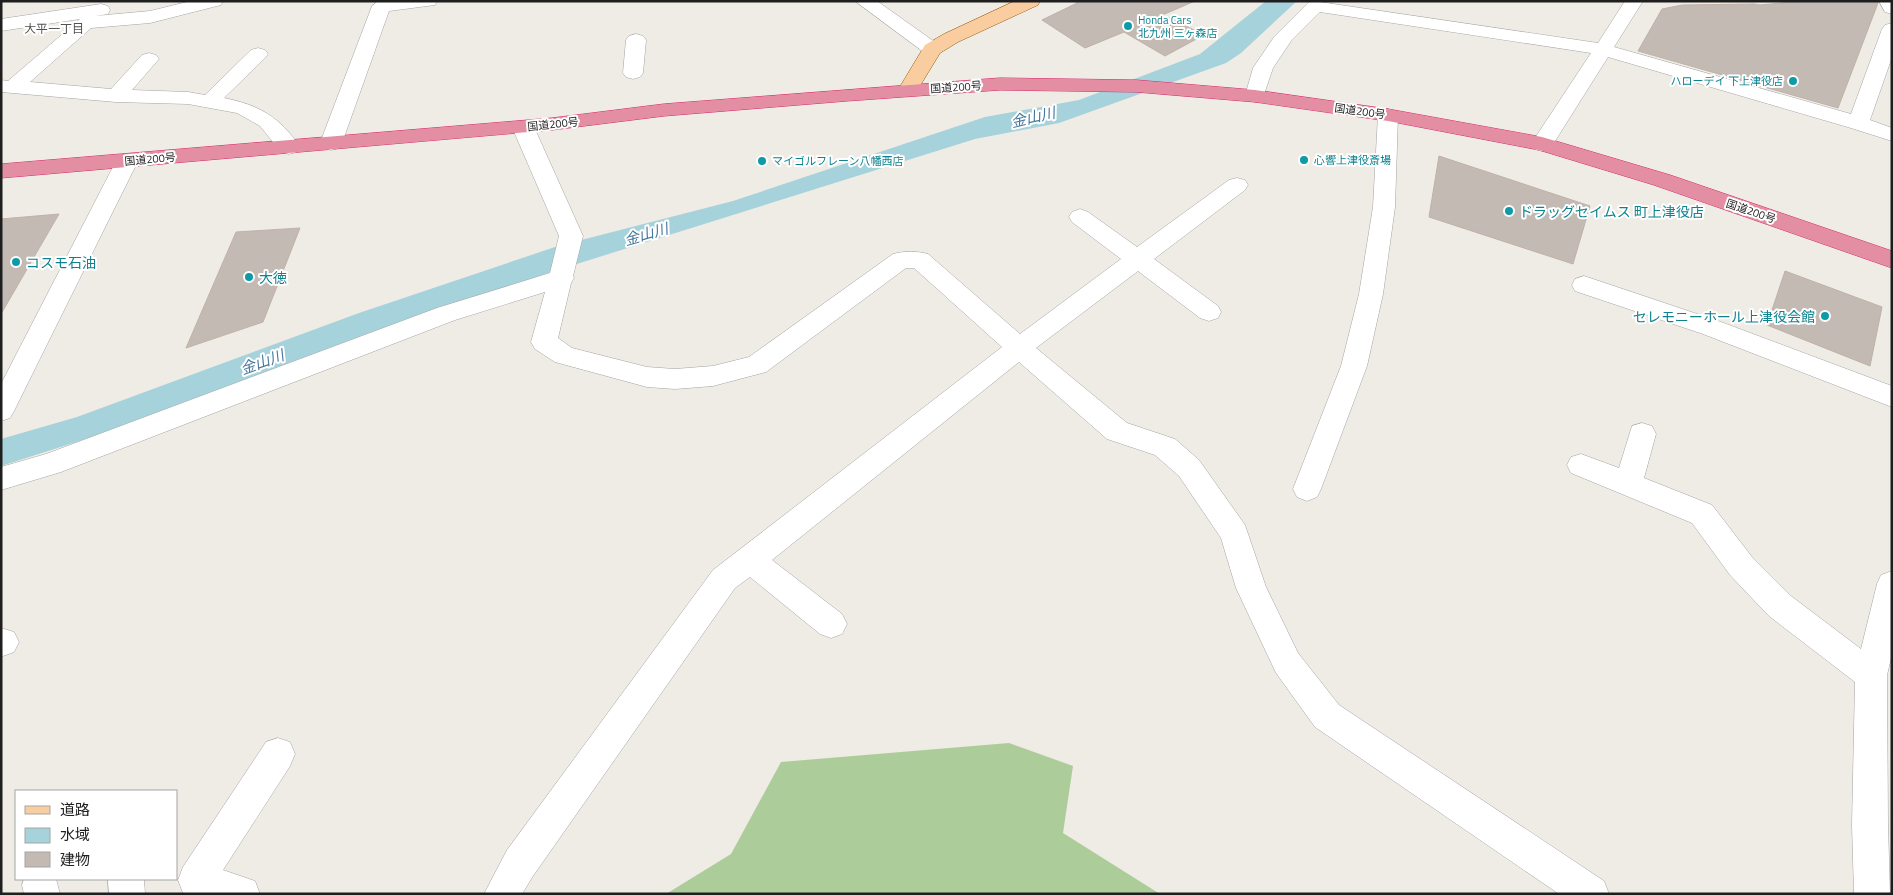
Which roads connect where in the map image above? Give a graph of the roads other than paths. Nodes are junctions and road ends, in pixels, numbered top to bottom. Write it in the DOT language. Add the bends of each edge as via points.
graph roads {
  1 [pos="168,1"];
  2 [pos="214,1"];
  3 [pos="428,1"];
  4 [pos="864,1"];
  5 [pos="1031,1"];
  6 [pos="1634,1"];
  7 [pos="1888,1"];
  8 [pos="1892,8"];
  9 [pos="1,25"];
  10 [pos="1892,29"];
  11 [pos="636,40"];
  12 [pos="932,49"];
  13 [pos="1601,50"];
  14 [pos="258,54"];
  15 [pos="149,59"];
  16 [pos="633,74"];
  17 [pos="8,86"];
  18 [pos="908,90"];
  19 [pos="116,96"];
  20 [pos="1255,96"];
  21 [pos="209,102"];
  22 [pos="1388,115"];
  23 [pos="1858,123"];
  24 [pos="523,127"];
  25 [pos="1892,135"];
  26 [pos="331,143"];
  27 [pos="1542,144"];
  28 [pos="289,147"];
  29 [pos="127,161"];
  30 [pos="1,171"];
  31 [pos="1237,185"];
  32 [pos="1080,217"];
  33 [pos="1137,259"];
  34 [pos="1892,260"];
  35 [pos="562,275"];
  36 [pos="1584,285"];
  37 [pos="1209,312"];
  38 [pos="1020,347"];
  39 [pos="1892,397"];
  40 [pos="1,410"];
  41 [pos="1642,434"];
  42 [pos="1581,465"];
  43 [pos="1,479"];
  44 [pos="1628,484"];
  45 [pos="1307,489"];
  46 [pos="750,560"];
  47 [pos="1892,584"];
  48 [pos="831,624"];
  49 [pos="1871,675"];
  50 [pos="278,754"];
  51 [pos="1881,830"];
  52 [pos="126,880"];
  53 [pos="127,894"];
  54 [pos="242,894"];
  55 [pos="502,894"];
  56 [pos="1591,894"];
  57 [pos="1872,894"];
  1 -- 9 [label="street"];
  2 -- 17 [label="street" via="150,17 86,23"];
  3 -- 26 [label="street" via="381,6"];
  4 -- 12 [label="street"];
  5 -- 12 [label="main road"];
  6 -- 13 [label="street"];
  7 -- 8 [label="street"];
  10 -- 23 [label="street"];
  11 -- 16 [label="street"];
  12 -- 18 [label="main road"];
  13 -- 20 [label="street" via="1316,6 1284,37 1263,68"];
  13 -- 23 [label="street"];
  13 -- 27 [label="street"];
  14 -- 21 [label="street"];
  15 -- 19 [label="street"];
  17 -- 19 [label="street"];
  18 -- 20 [label="highway, 国道200号" via="1000,84 1100,85"];
  18 -- 24 [label="highway, 国道200号" via="664,110"];
  19 -- 21 [label="street" via="188,98"];
  20 -- 22 [label="highway, 国道200号"];
  21 -- 28 [label="street" via="243,108 268,122"];
  22 -- 27 [label="highway, 国道200号"];
  22 -- 45 [label="street" via="1384,207 1371,294 1354,366"];
  23 -- 25 [label="street"];
  24 -- 26 [label="highway, 国道200号"];
  24 -- 35 [label="street" via="571,236"];
  26 -- 28 [label="highway, 国道200号"];
  27 -- 34 [label="highway, 国道200号" via="1662,180"];
  28 -- 29 [label="highway, 国道200号"];
  29 -- 30 [label="highway, 国道200号"];
  29 -- 40 [label="street"];
  31 -- 33 [label="street"];
  32 -- 33 [label="street"];
  33 -- 37 [label="street"];
  33 -- 38 [label="street"];
  35 -- 38 [label="street" via="544,342 564,355 647,377 713,376 757,364 901,260 920,260"];
  35 -- 43 [label="street" via="446,314 51,464"];
  36 -- 39 [label="street" via="1712,328"];
  38 -- 46 [label="street"];
  38 -- 56 [label="street" via="1117,431 1164,447 1189,468 1235,534 1251,588 1287,663 1327,716"];
  41 -- 44 [label="street"];
  42 -- 44 [label="street"];
  44 -- 49 [label="street" via="1702,514 1741,566 1780,606"];
  46 -- 48 [label="street"];
  46 -- 55 [label="street" via="724,579 520,863"];
  47 -- 49 [label="street"];
  49 -- 51 [label="street"];
  50 -- 54 [label="street" via="196,880"];
  51 -- 57 [label="street"];
  52 -- 53 [label="street"];
}
